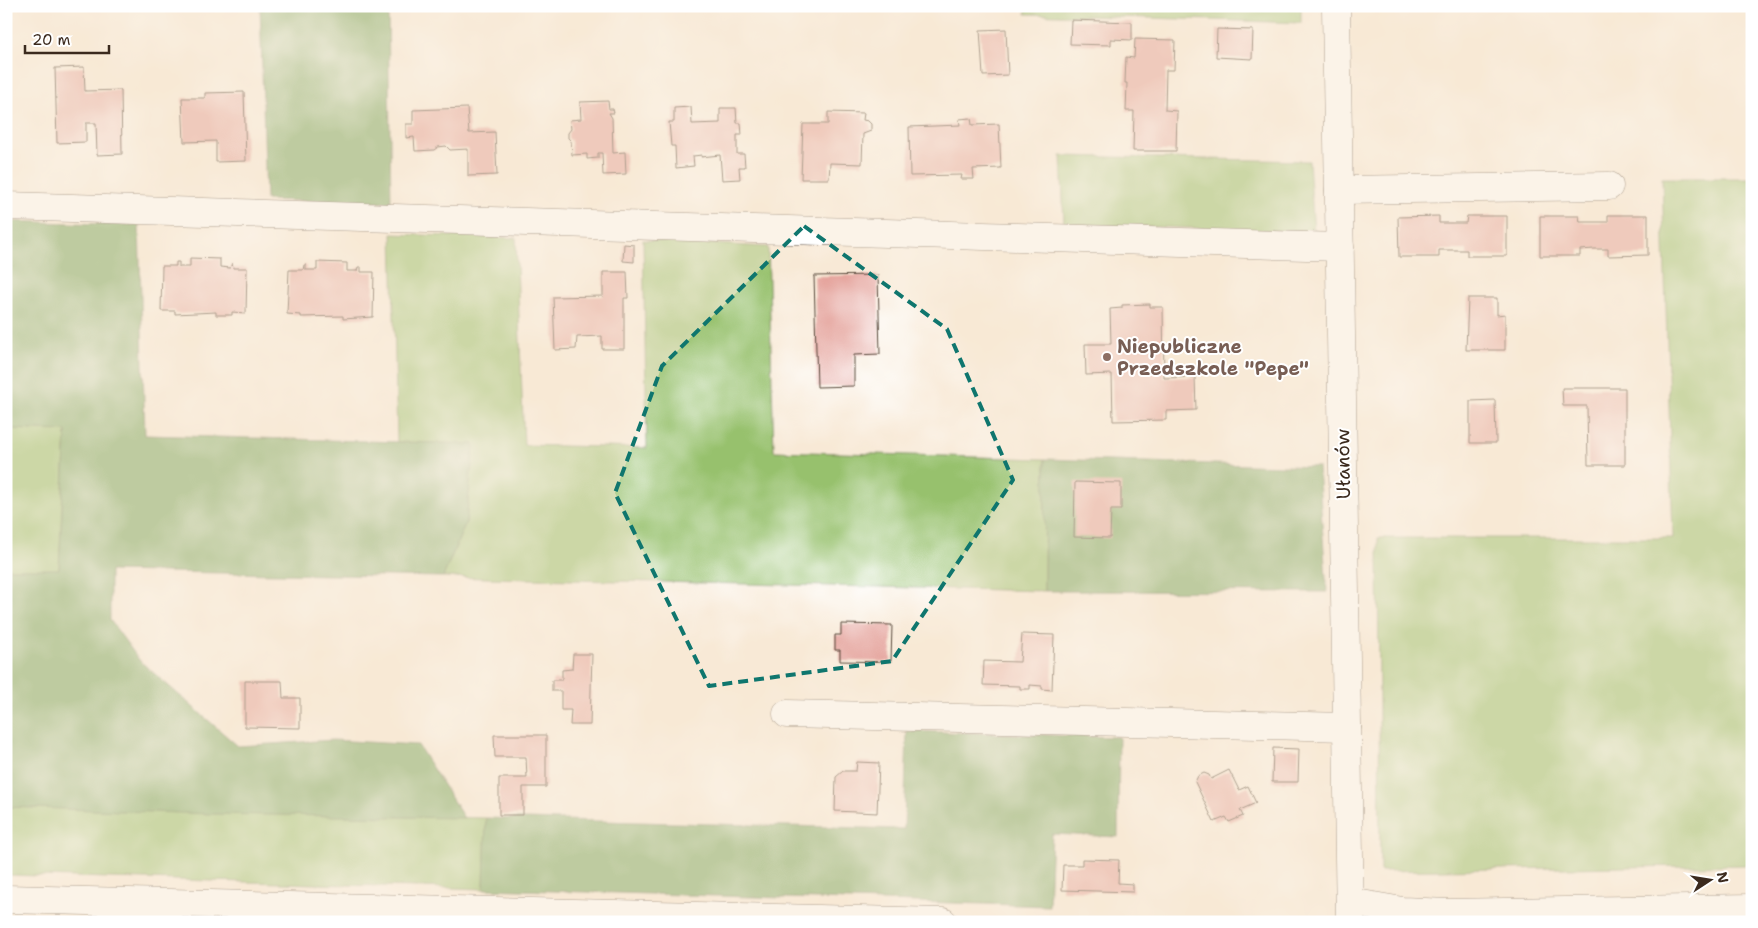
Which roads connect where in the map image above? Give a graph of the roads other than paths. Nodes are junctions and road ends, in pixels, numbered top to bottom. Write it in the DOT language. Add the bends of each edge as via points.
graph roads {
  1 [pos="1336,6"];
  2 [pos="1609,186"];
  3 [pos="1338,190"];
  4 [pos="6,206"];
  5 [pos="1340,247"];
  6 [pos="787,714"];
  7 [pos="1347,727"];
  8 [pos="6,899"];
  9 [pos="1752,908"];
  10 [pos="1350,912"];
  11 [pos="943,922"];
  1 -- 3 [label="street, Ułanów"];
  2 -- 3 [label="street"];
  3 -- 5 [label="street, Ułanów"];
  4 -- 5 [label="street"];
  5 -- 7 [label="street, Ułanów"];
  6 -- 7 [label="street"];
  7 -- 10 [label="street, Ułanów"];
  8 -- 11 [label="street"];
  9 -- 10 [label="street"];
}
